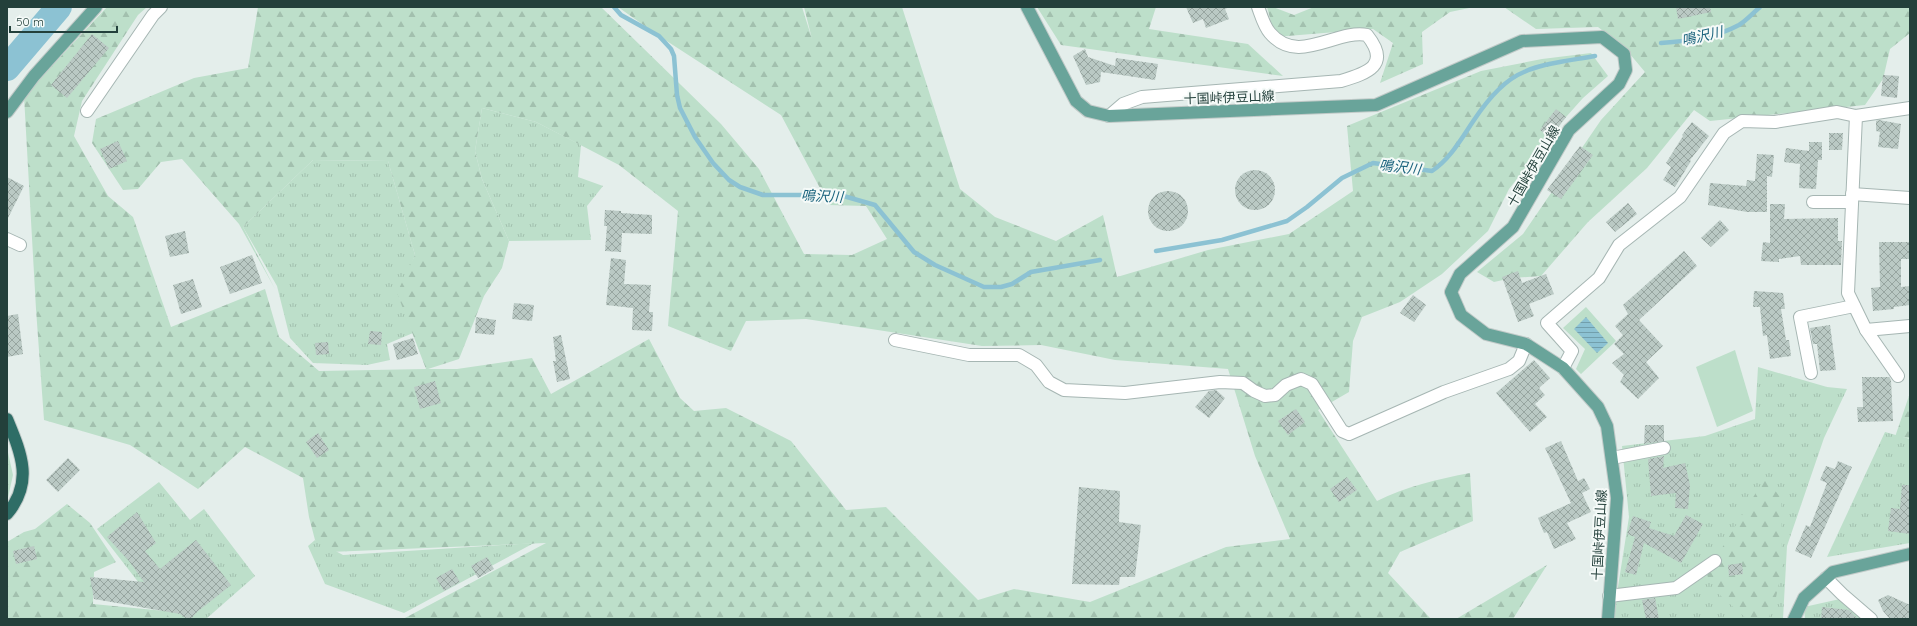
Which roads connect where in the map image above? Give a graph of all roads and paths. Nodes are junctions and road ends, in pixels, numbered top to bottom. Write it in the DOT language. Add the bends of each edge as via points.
graph roads {
  1 [pos="96,7"];
  2 [pos="161,7"];
  3 [pos="1027,7"];
  4 [pos="1258,7"];
  5 [pos="1909,110"];
  6 [pos="87,111"];
  7 [pos="7,112"];
  8 [pos="1109,116"];
  9 [pos="1856,116"];
  10 [pos="1852,198"];
  11 [pos="1910,198"];
  12 [pos="1813,202"];
  13 [pos="7,239"];
  14 [pos="20,245"];
  15 [pos="1854,306"];
  16 [pos="1910,326"];
  17 [pos="1866,330"];
  18 [pos="895,340"];
  19 [pos="1526,344"];
  20 [pos="1563,368"];
  21 [pos="1811,373"];
  22 [pos="1898,376"];
  23 [pos="7,419"];
  24 [pos="1664,448"];
  25 [pos="1612,458"];
  26 [pos="7,514"];
  27 [pos="1910,554"];
  28 [pos="1715,561"];
  29 [pos="1826,578"];
  30 [pos="1609,596"];
  31 [pos="1608,619"];
  32 [pos="1794,619"];
  33 [pos="1871,619"];
  1 -- 7 [label="main road" via="34,76"];
  2 -- 6 [label="street" via="153,14"];
  3 -- 8 [label="main road, 十国峠伊豆山線" via="1076,101 1088,111"];
  4 -- 8 [label="street" via="1269,32 1280,41 1293,46 1312,46 1358,34 1367,36 1374,44 1378,56 1374,66 1364,74 1341,81 1142,97 1123,104"];
  5 -- 9 [label="street"];
  8 -- 19 [label="main road, 十国峠伊豆山線" via="1376,105 1522,41 1602,37 1624,54 1626,70 1619,84 1569,130 1514,227 1460,274 1450,292 1462,315 1486,334"];
  9 -- 10 [label="street"];
  9 -- 20 [label="street" via="1837,112 1775,122 1742,121 1724,133 1680,197 1619,245 1599,278 1546,323 1572,351"];
  10 -- 11 [label="street"];
  10 -- 12 [label="street"];
  10 -- 15 [label="street" via="1848,293"];
  13 -- 14 [label="street"];
  15 -- 17 [label="street"];
  15 -- 21 [label="street" via="1800,317"];
  16 -- 17 [label="street"];
  17 -- 22 [label="street"];
  18 -- 19 [label="street" via="969,355 1019,355 1036,366 1049,382 1064,390 1125,393 1220,382 1244,382 1265,396 1275,395 1286,385 1302,379 1312,384 1342,431 1349,434 1444,392 1509,369 1519,362"];
  19 -- 20 [label="main road, 十国峠伊豆山線"];
  20 -- 25 [label="main road, 十国峠伊豆山線" via="1598,407 1607,426"];
  23 -- 26 [label="highway" via="18,447 24,479 13,508"];
  24 -- 25 [label="street"];
  25 -- 30 [label="main road, 十国峠伊豆山線" via="1617,498"];
  27 -- 29 [label="main road" via="1833,572"];
  28 -- 30 [label="street" via="1676,588"];
  29 -- 32 [label="main road" via="1804,598"];
  29 -- 33 [label="street"];
  30 -- 31 [label="main road, 十国峠伊豆山線"];
}
